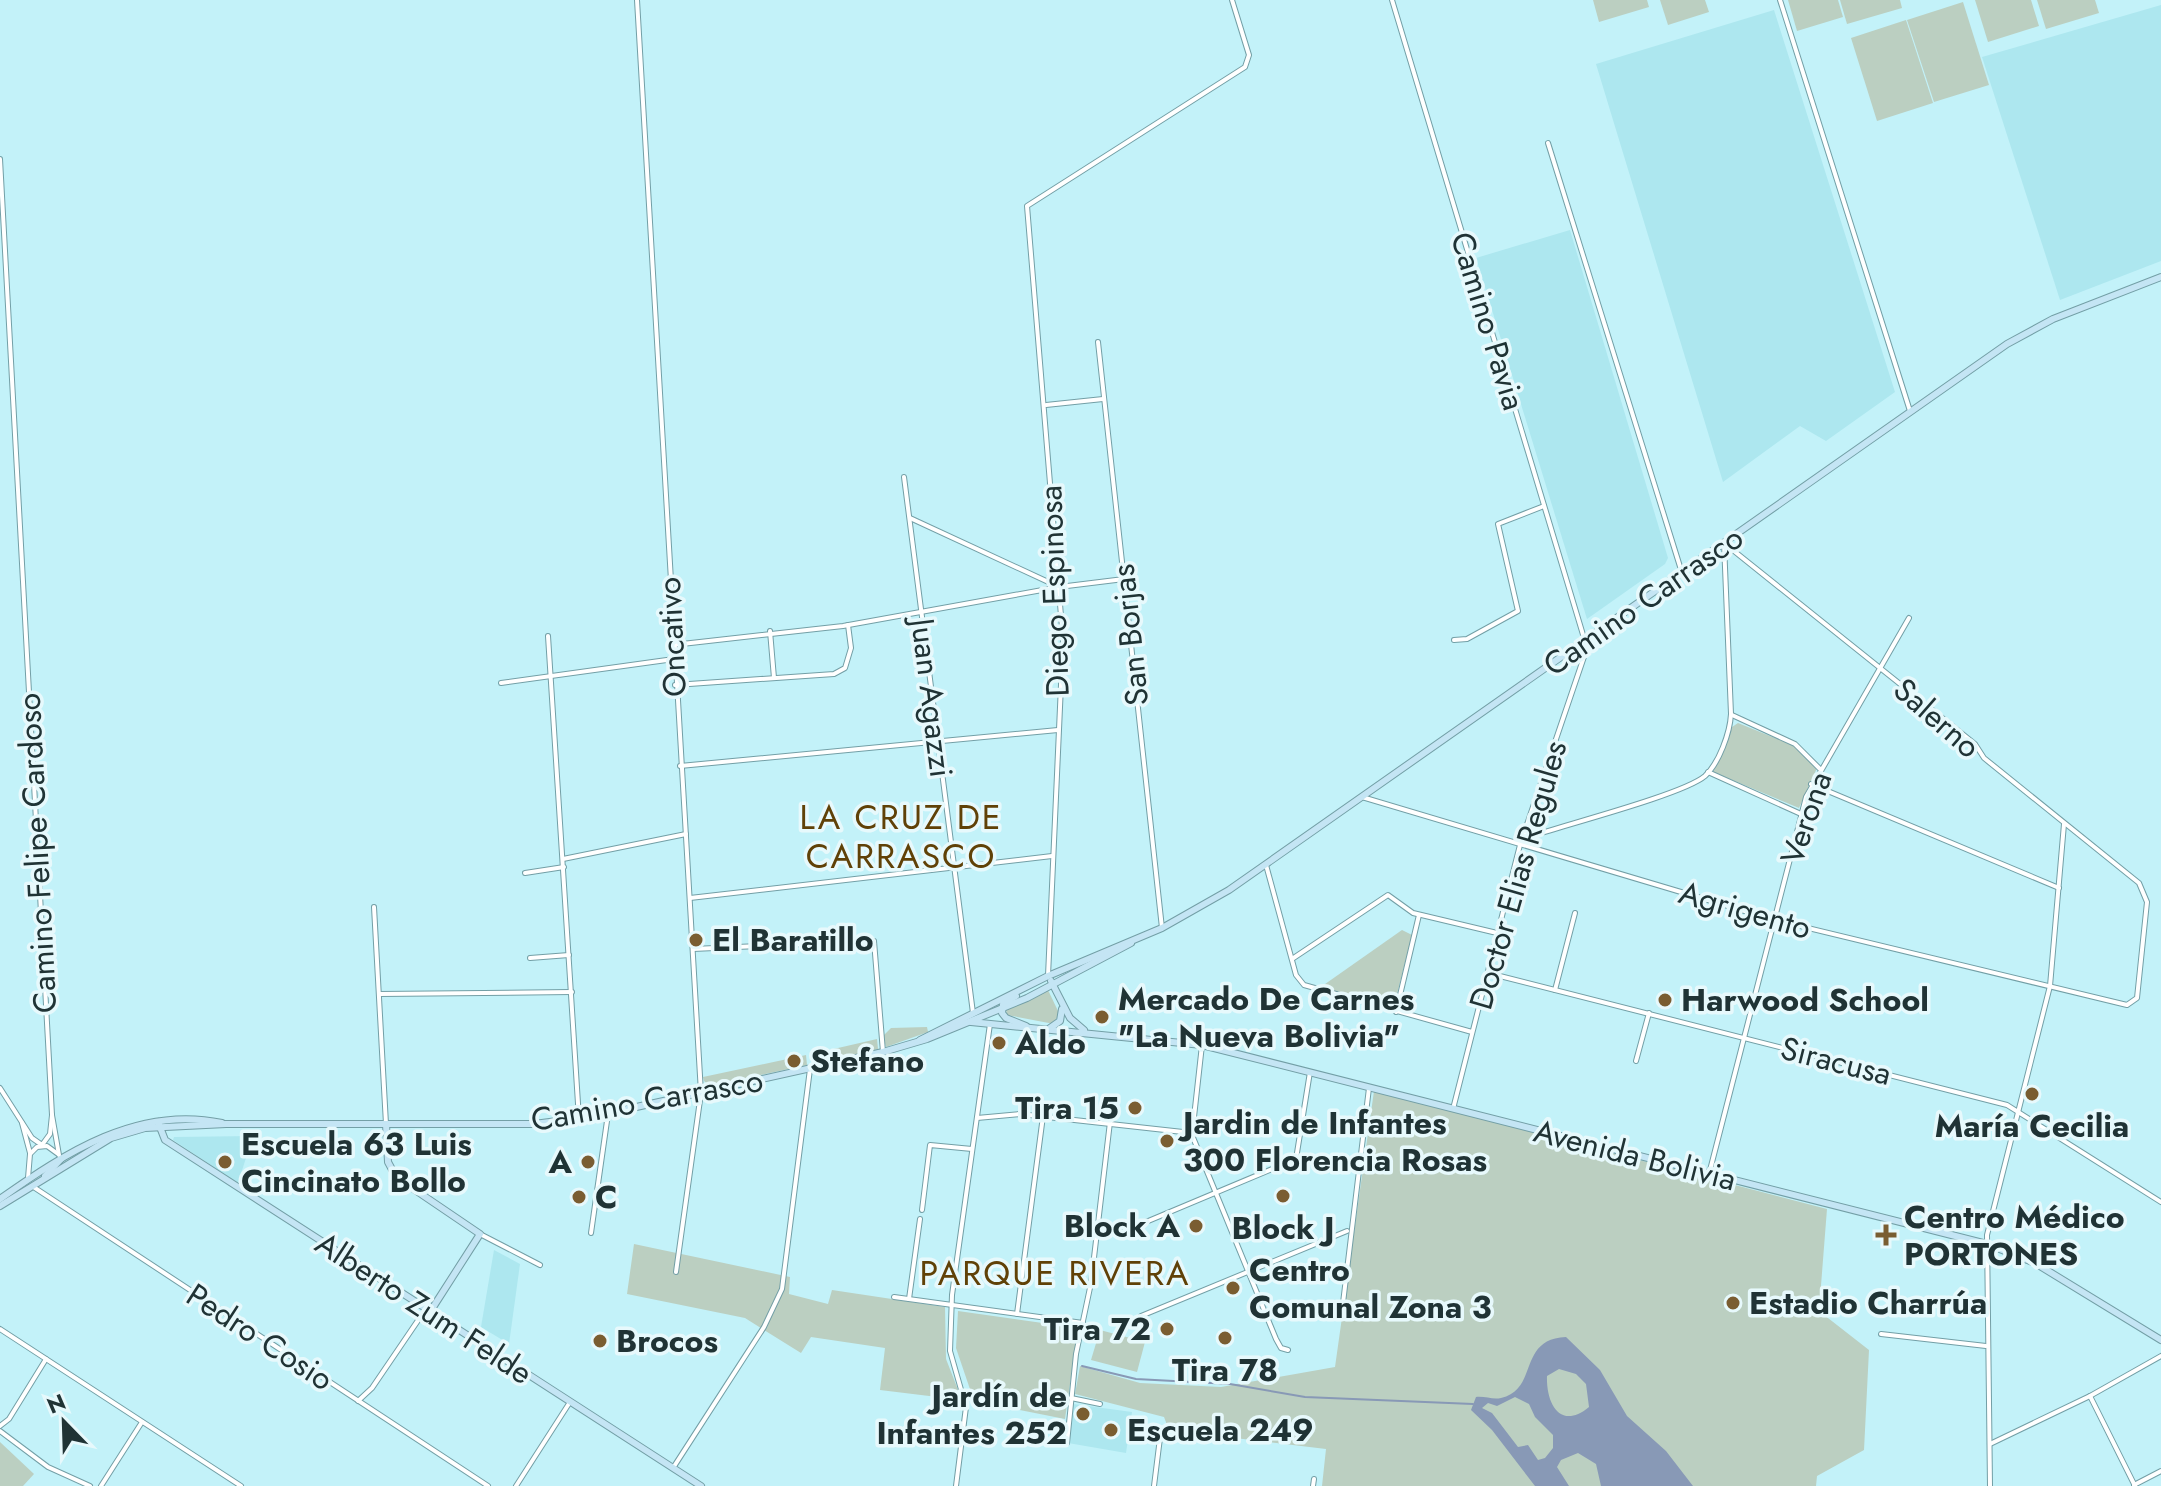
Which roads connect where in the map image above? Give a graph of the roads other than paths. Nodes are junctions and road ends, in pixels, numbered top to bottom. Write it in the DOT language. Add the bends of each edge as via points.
graph roads {
  1 [pos="637,0"];
  2 [pos="1232,0"];
  3 [pos="1392,0"];
  4 [pos="1780,0"];
  5 [pos="1548,143"];
  6 [pos="0,159"];
  7 [pos="2161,277"];
  8 [pos="1098,342"];
  9 [pos="1103,399"];
  10 [pos="1045,405"];
  11 [pos="1910,411"];
  12 [pos="904,477"];
  13 [pos="1544,506"];
  14 [pos="910,518"];
  15 [pos="1724,543"];
  16 [pos="1682,573"];
  17 [pos="1124,579"];
  18 [pos="1059,587"];
  19 [pos="920,613"];
  20 [pos="1909,618"];
  21 [pos="848,625"];
  22 [pos="770,631"];
  23 [pos="548,636"];
  24 [pos="1454,640"];
  25 [pos="1585,642"];
  26 [pos="673,645"];
  27 [pos="674,659"];
  28 [pos="1879,669"];
  29 [pos="551,678"];
  30 [pos="774,678"];
  31 [pos="501,683"];
  32 [pos="675,685"];
  33 [pos="1731,714"];
  34 [pos="1058,730"];
  35 [pos="938,742"];
  36 [pos="680,766"];
  37 [pos="1820,769"];
  38 [pos="1708,772"];
  39 [pos="1811,784"];
  40 [pos="1362,797"];
  41 [pos="1802,814"];
  42 [pos="2064,824"];
  43 [pos="686,834"];
  44 [pos="1523,835"];
  45 [pos="1520,845"];
  46 [pos="1052,856"];
  47 [pos="563,859"];
  48 [pos="1266,865"];
  49 [pos="953,866"];
  50 [pos="564,867"];
  51 [pos="525,873"];
  52 [pos="2059,888"];
  53 [pos="690,898"];
  54 [pos="374,907"];
  55 [pos="1575,913"];
  56 [pos="1419,915"];
  57 [pos="1775,920"];
  58 [pos="1162,928"];
  59 [pos="1497,933"];
  60 [pos="1133,941"];
  61 [pos="693,949"];
  62 [pos="569,955"];
  63 [pos="530,958"];
  64 [pos="1291,959"];
  65 [pos="1488,972"];
  66 [pos="1048,976"];
  67 [pos="1052,984"];
  68 [pos="2050,986"];
  69 [pos="1023,989"];
  70 [pos="1555,990"];
  71 [pos="572,992"];
  72 [pos="379,994"];
  73 [pos="2133,1004"];
  74 [pos="1062,1005"];
  75 [pos="1001,1009"];
  76 [pos="1396,1012"];
  77 [pos="973,1013"];
  78 [pos="1649,1013"];
  79 [pos="971,1022"];
  80 [pos="990,1024"];
  81 [pos="1027,1027"];
  82 [pos="1049,1029"];
  83 [pos="1087,1032"];
  84 [pos="1473,1032"];
  85 [pos="1745,1038"];
  86 [pos="920,1040"];
  87 [pos="1202,1045"];
  88 [pos="883,1052"];
  89 [pos="1636,1061"];
  90 [pos="810,1069"];
  91 [pos="1310,1072"];
  92 [pos="0,1088"];
  93 [pos="1369,1088"];
  94 [pos="701,1093"];
  95 [pos="1453,1109"];
  96 [pos="2018,1113"];
  97 [pos="608,1114"];
  98 [pos="52,1115"];
  99 [pos="1043,1116"];
  100 [pos="977,1118"];
  101 [pos="579,1119"];
  102 [pos="22,1121"];
  103 [pos="1110,1122"];
  104 [pos="158,1124"];
  105 [pos="386,1124"];
  106 [pos="1192,1133"];
  107 [pos="42,1145"];
  108 [pos="972,1149"];
  109 [pos="30,1154"];
  110 [pos="60,1157"];
  111 [pos="1709,1174"];
  112 [pos="28,1179"];
  113 [pos="33,1187"];
  114 [pos="1216,1193"];
  115 [pos="0,1199"];
  116 [pos="2161,1202"];
  117 [pos="0,1206"];
  118 [pos="922,1210"];
  119 [pos="920,1219"];
  120 [pos="1098,1231"];
  121 [pos="1347,1231"];
  122 [pos="591,1233"];
  123 [pos="480,1234"];
  124 [pos="1987,1244"];
  125 [pos="540,1265"];
  126 [pos="676,1272"];
  127 [pos="1249,1272"];
  128 [pos="894,1297"];
  129 [pos="909,1299"];
  130 [pos="1343,1303"];
  131 [pos="952,1306"];
  132 [pos="430,1312"];
  133 [pos="1017,1314"];
  134 [pos="1141,1316"];
  135 [pos="1083,1323"];
  136 [pos="0,1329"];
  137 [pos="1881,1334"];
  138 [pos="2161,1340"];
  139 [pos="1986,1346"];
  140 [pos="1288,1350"];
  141 [pos="2161,1356"];
  142 [pos="46,1359"];
  143 [pos="2090,1396"];
  144 [pos="1071,1398"];
  145 [pos="358,1401"];
  146 [pos="570,1402"];
  147 [pos="1100,1404"];
  148 [pos="142,1422"];
  149 [pos="0,1429"];
  150 [pos="1161,1430"];
  151 [pos="1067,1443"];
  152 [pos="1990,1444"];
  153 [pos="673,1468"];
  154 [pos="2161,1471"];
  155 [pos="1314,1479"];
  156 [pos="90,1486"];
  157 [pos="101,1486"];
  158 [pos="241,1486"];
  159 [pos="488,1486"];
  160 [pos="516,1486"];
  161 [pos="701,1486"];
  162 [pos="956,1486"];
  163 [pos="1154,1486"];
  164 [pos="1313,1486"];
  165 [pos="1990,1486"];
  166 [pos="2134,1486"];
  1 -- 26 [label="street, Oncativo"];
  2 -- 10 [label="street, Diego Espinosa" via="1249,61 1027,206"];
  3 -- 13 [label="street, Camino Pavia"];
  4 -- 11 [label="street"];
  5 -- 16 [label="street"];
  6 -- 98 [label="street, Camino Felipe Cardoso"];
  7 -- 11 [label="main road, Camino Carrasco" via="2026,332"];
  8 -- 9 [label="street, San Borjas"];
  9 -- 10 [label="street"];
  9 -- 17 [label="street, San Borjas"];
  10 -- 18 [label="street, Diego Espinosa"];
  11 -- 15 [label="main road, Camino Carrasco"];
  12 -- 14 [label="street, Juan Agazzi"];
  13 -- 24 [label="street" via="1498,524 1518,611 1467,639"];
  13 -- 25 [label="street, Camino Pavia"];
  14 -- 18 [label="street"];
  14 -- 19 [label="street, Juan Agazzi"];
  15 -- 16 [label="main road, Camino Carrasco"];
  15 -- 28 [label="street, Salerno"];
  15 -- 33 [label="street"];
  16 -- 25 [label="main road, Camino Carrasco"];
  17 -- 18 [label="street"];
  17 -- 58 [label="street, San Borjas"];
  18 -- 19 [label="street"];
  18 -- 34 [label="street, Diego Espinosa" via="1063,640"];
  19 -- 21 [label="street"];
  19 -- 35 [label="street, Juan Agazzi"];
  20 -- 28 [label="street, Verona"];
  21 -- 22 [label="street"];
  21 -- 30 [label="street" via="851,648 845,668 834,674"];
  22 -- 26 [label="street"];
  22 -- 30 [label="street"];
  23 -- 29 [label="street"];
  25 -- 40 [label="main road, Camino Carrasco"];
  25 -- 44 [label="street, Doctor Elias Regules" via="1586,657"];
  26 -- 27 [label="street, Oncativo"];
  27 -- 29 [label="street"];
  27 -- 32 [label="street, Oncativo"];
  28 -- 37 [label="street, Verona"];
  28 -- 42 [label="street, Salerno" via="1975,744 1984,758"];
  29 -- 31 [label="street"];
  29 -- 47 [label="street"];
  30 -- 32 [label="street"];
  32 -- 36 [label="street, Oncativo"];
  33 -- 37 [label="street" via="1795,744"];
  33 -- 38 [label="street" via="1727,735"];
  34 -- 35 [label="street"];
  34 -- 46 [label="street, Diego Espinosa"];
  35 -- 36 [label="street"];
  35 -- 49 [label="street, Juan Agazzi"];
  36 -- 43 [label="street, Oncativo"];
  37 -- 39 [label="street, Verona"];
  38 -- 41 [label="street"];
  38 -- 44 [label="street" via="1683,787"];
  39 -- 41 [label="street, Verona"];
  39 -- 52 [label="street"];
  40 -- 45 [label="street, Agrigento"];
  40 -- 48 [label="main road, Camino Carrasco"];
  41 -- 57 [label="street, Verona"];
  42 -- 52 [label="street"];
  42 -- 73 [label="street, Salerno" via="2147,895"];
  43 -- 47 [label="street"];
  43 -- 53 [label="street, Oncativo"];
  44 -- 45 [label="street, Doctor Elias Regules"];
  45 -- 57 [label="street, Agrigento"];
  45 -- 59 [label="street, Doctor Elias Regules"];
  46 -- 49 [label="street"];
  46 -- 66 [label="street, Diego Espinosa"];
  47 -- 50 [label="street"];
  48 -- 58 [label="main road, Camino Carrasco"];
  48 -- 64 [label="street"];
  49 -- 53 [label="street"];
  49 -- 77 [label="street, Juan Agazzi"];
  50 -- 51 [label="street"];
  50 -- 62 [label="street"];
  52 -- 68 [label="street"];
  53 -- 61 [label="street, Oncativo"];
  54 -- 72 [label="street"];
  55 -- 70 [label="street"];
  56 -- 59 [label="street"];
  56 -- 64 [label="street" via="1383,895"];
  56 -- 76 [label="street"];
  57 -- 68 [label="street, Agrigento"];
  57 -- 85 [label="street, Verona"];
  58 -- 60 [label="main road, Camino Carrasco"];
  59 -- 65 [label="street, Doctor Elias Regules"];
  60 -- 66 [label="main road, Camino Carrasco"];
  60 -- 67 [label="main road, Camino Carrasco"];
  61 -- 88 [label="street" via="874,941"];
  61 -- 94 [label="street, Oncativo"];
  62 -- 63 [label="street"];
  62 -- 71 [label="street"];
  64 -- 76 [label="street" via="1300,981 1310,989"];
  65 -- 70 [label="street, Siracusa"];
  65 -- 84 [label="street, Doctor Elias Regules"];
  66 -- 67 [label="main road"];
  66 -- 69 [label="main road, Camino Carrasco"];
  67 -- 74 [label="main road"];
  67 -- 75 [label="main road, Camino Carrasco"];
  68 -- 73 [label="street, Agrigento"];
  68 -- 96 [label="street"];
  69 -- 75 [label="main road, Camino Carrasco"];
  69 -- 77 [label="main road, Camino Carrasco"];
  70 -- 78 [label="street, Siracusa"];
  71 -- 72 [label="street"];
  71 -- 101 [label="street"];
  72 -- 105 [label="street"];
  74 -- 82 [label="main road" via="1060,1021"];
  74 -- 83 [label="main road"];
  75 -- 79 [label="main road, Camino Carrasco"];
  75 -- 81 [label="main road, Avenida Bolivia" via="1006,1018"];
  76 -- 84 [label="street"];
  77 -- 86 [label="main road, Camino Carrasco"];
  78 -- 85 [label="street, Siracusa"];
  78 -- 89 [label="street"];
  79 -- 80 [label="main road, Avenida Bolivia"];
  79 -- 86 [label="main road, Camino Carrasco"];
  80 -- 81 [label="main road, Avenida Bolivia"];
  80 -- 100 [label="street"];
  81 -- 82 [label="main road, Avenida Bolivia"];
  82 -- 83 [label="main road, Avenida Bolivia"];
  83 -- 87 [label="main road, Avenida Bolivia"];
  84 -- 95 [label="street, Doctor Elias Regules"];
  85 -- 96 [label="street, Siracusa" via="2007,1105"];
  85 -- 111 [label="street, Verona"];
  86 -- 88 [label="main road, Camino Carrasco"];
  87 -- 91 [label="main road, Avenida Bolivia"];
  87 -- 106 [label="street"];
  88 -- 90 [label="main road, Camino Carrasco"];
  90 -- 94 [label="main road, Camino Carrasco"];
  90 -- 153 [label="street" via="779,1295"];
  91 -- 93 [label="main road, Avenida Bolivia"];
  91 -- 114 [label="street" via="1299,1156"];
  92 -- 102 [label="street"];
  93 -- 95 [label="main road, Avenida Bolivia"];
  93 -- 130 [label="street"];
  94 -- 97 [label="main road, Camino Carrasco"];
  94 -- 126 [label="street, Oncativo"];
  95 -- 111 [label="main road, Avenida Bolivia"];
  96 -- 116 [label="street, Siracusa"];
  96 -- 124 [label="street"];
  97 -- 101 [label="main road, Camino Carrasco"];
  97 -- 122 [label="street"];
  98 -- 107 [label="street, Camino Felipe Cardoso" via="50,1134"];
  98 -- 110 [label="street, Camino Felipe Cardoso"];
  99 -- 100 [label="street"];
  99 -- 103 [label="street"];
  99 -- 133 [label="street"];
  100 -- 108 [label="street"];
  101 -- 105 [label="main road, Camino Carrasco"];
  102 -- 107 [label="street"];
  102 -- 109 [label="street"];
  103 -- 106 [label="street"];
  103 -- 120 [label="street"];
  104 -- 105 [label="main road, Camino Carrasco"];
  104 -- 110 [label="main road, Camino Carrasco" via="115,1131"];
  104 -- 113 [label="main road, Camino Carrasco" via="111,1138"];
  104 -- 132 [label="main road, Alberto Zum Felde" via="165,1140"];
  105 -- 123 [label="main road" via="388,1162 396,1177"];
  106 -- 114 [label="street"];
  107 -- 109 [label="street"];
  107 -- 110 [label="street"];
  108 -- 118 [label="street" via="930,1145"];
  108 -- 131 [label="street"];
  109 -- 112 [label="street"];
  110 -- 112 [label="main road, Camino Carrasco"];
  110 -- 113 [label="main road"];
  111 -- 124 [label="main road, Avenida Bolivia"];
  112 -- 113 [label="street"];
  112 -- 115 [label="main road, Camino Carrasco"];
  113 -- 117 [label="main road, Camino Carrasco"];
  113 -- 145 [label="street, Pedro Cosio"];
  114 -- 120 [label="street" via="1122,1232"];
  114 -- 127 [label="street"];
  119 -- 129 [label="street"];
  120 -- 135 [label="street"];
  121 -- 127 [label="street"];
  123 -- 125 [label="street"];
  123 -- 132 [label="main road"];
  124 -- 138 [label="main road, Avenida Bolivia" via="2035,1263"];
  124 -- 139 [label="street"];
  127 -- 134 [label="street"];
  127 -- 140 [label="street" via="1276,1339"];
  128 -- 129 [label="street"];
  129 -- 131 [label="street"];
  131 -- 133 [label="street"];
  131 -- 162 [label="street" via="950,1351 966,1407"];
  132 -- 145 [label="street" via="421,1316"];
  132 -- 146 [label="main road, Alberto Zum Felde"];
  133 -- 135 [label="street"];
  135 -- 144 [label="street"];
  136 -- 142 [label="street"];
  137 -- 139 [label="street"];
  139 -- 152 [label="street"];
  141 -- 143 [label="street"];
  142 -- 148 [label="street"];
  142 -- 149 [label="street"];
  143 -- 152 [label="street"];
  143 -- 166 [label="street"];
  144 -- 147 [label="street"];
  144 -- 151 [label="street"];
  145 -- 159 [label="street, Pedro Cosio"];
  146 -- 153 [label="main road, Alberto Zum Felde"];
  146 -- 160 [label="street"];
  148 -- 157 [label="street"];
  148 -- 158 [label="street"];
  149 -- 156 [label="street" via="48,1467"];
  150 -- 163 [label="street"];
  152 -- 165 [label="street"];
  153 -- 161 [label="main road, Alberto Zum Felde"];
  154 -- 166 [label="street"];
  155 -- 164 [label="street"];
}
